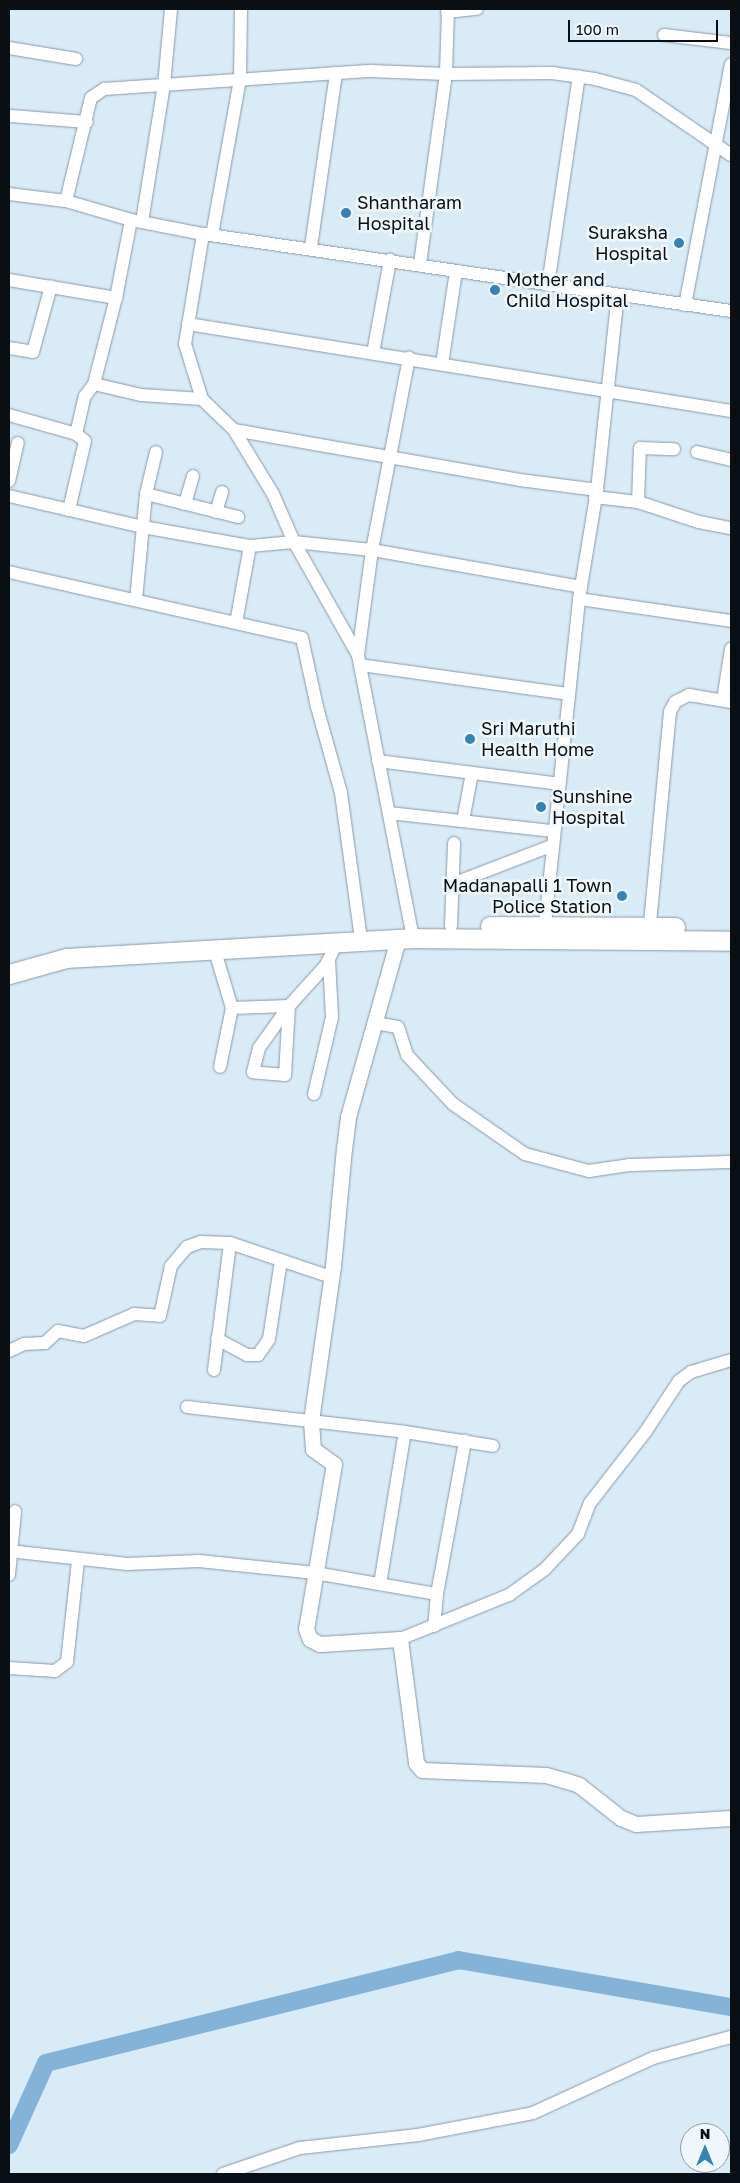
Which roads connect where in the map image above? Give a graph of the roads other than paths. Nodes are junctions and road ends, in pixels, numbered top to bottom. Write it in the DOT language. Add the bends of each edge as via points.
graph roads {
  1 [pos="171,9"];
  2 [pos="241,9"];
  3 [pos="477,9"];
  4 [pos="448,10"];
  5 [pos="664,35"];
  6 [pos="731,43"];
  7 [pos="9,48"];
  8 [pos="76,59"];
  9 [pos="731,64"];
  10 [pos="336,73"];
  11 [pos="446,74"];
  12 [pos="579,76"];
  13 [pos="240,80"];
  14 [pos="164,85"];
  15 [pos="11,116"];
  16 [pos="87,122"];
  17 [pos="716,145"];
  18 [pos="731,155"];
  19 [pos="9,194"];
  20 [pos="66,201"];
  21 [pos="136,221"];
  22 [pos="208,234"];
  23 [pos="311,247"];
  24 [pos="390,260"];
  25 [pos="420,265"];
  26 [pos="456,271"];
  27 [pos="9,280"];
  28 [pos="51,286"];
  29 [pos="548,286"];
  30 [pos="618,295"];
  31 [pos="116,298"];
  32 [pos="685,304"];
  33 [pos="731,311"];
  34 [pos="188,324"];
  35 [pos="9,348"];
  36 [pos="373,353"];
  37 [pos="409,358"];
  38 [pos="442,364"];
  39 [pos="94,384"];
  40 [pos="606,391"];
  41 [pos="202,399"];
  42 [pos="731,411"];
  43 [pos="9,415"];
  44 [pos="234,430"];
  45 [pos="76,434"];
  46 [pos="18,443"];
  47 [pos="674,449"];
  48 [pos="156,452"];
  49 [pos="697,452"];
  50 [pos="390,456"];
  51 [pos="731,460"];
  52 [pos="193,476"];
  53 [pos="9,481"];
  54 [pos="222,492"];
  55 [pos="146,494"];
  56 [pos="596,494"];
  57 [pos="9,496"];
  58 [pos="638,502"];
  59 [pos="185,504"];
  60 [pos="69,510"];
  61 [pos="216,512"];
  62 [pos="238,517"];
  63 [pos="143,527"];
  64 [pos="731,528"];
  65 [pos="294,542"];
  66 [pos="250,546"];
  67 [pos="372,550"];
  68 [pos="9,572"];
  69 [pos="580,593"];
  70 [pos="136,600"];
  71 [pos="731,621"];
  72 [pos="236,623"];
  73 [pos="731,649"];
  74 [pos="359,660"];
  75 [pos="568,694"];
  76 [pos="727,701"];
  77 [pos="378,761"];
  78 [pos="472,772"];
  79 [pos="559,784"];
  80 [pos="389,813"];
  81 [pos="463,821"];
  82 [pos="554,831"];
  83 [pos="454,843"];
  84 [pos="551,846"];
  85 [pos="452,884"];
  86 [pos="451,926"];
  87 [pos="731,928"];
  88 [pos="360,932"];
  89 [pos="544,932"];
  90 [pos="650,933"];
  91 [pos="408,935"];
  92 [pos="731,941"];
  93 [pos="336,942"];
  94 [pos="214,948"];
  95 [pos="9,960"];
  96 [pos="329,960"];
  97 [pos="9,974"];
  98 [pos="289,1006"];
  99 [pos="232,1008"];
  100 [pos="375,1023"];
  101 [pos="220,1068"];
  102 [pos="314,1094"];
  103 [pos="731,1162"];
  104 [pos="230,1243"];
  105 [pos="281,1261"];
  106 [pos="331,1277"];
  107 [pos="217,1339"];
  108 [pos="9,1351"];
  109 [pos="731,1360"];
  110 [pos="214,1370"];
  111 [pos="187,1407"];
  112 [pos="311,1421"];
  113 [pos="405,1432"];
  114 [pos="465,1441"];
  115 [pos="493,1446"];
  116 [pos="15,1511"];
  117 [pos="10,1551"];
  118 [pos="78,1560"];
  119 [pos="315,1573"];
  120 [pos="9,1575"];
  121 [pos="380,1584"];
  122 [pos="437,1594"];
  123 [pos="434,1626"];
  124 [pos="400,1639"];
  125 [pos="9,1668"];
  126 [pos="731,1818"];
  127 [pos="731,2037"];
  128 [pos="223,2174"];
  1 -- 14 [label="street"];
  2 -- 13 [label="street"];
  3 -- 4 [label="street"];
  4 -- 11 [label="street"];
  5 -- 6 [label="street"];
  7 -- 8 [label="street"];
  9 -- 17 [label="street"];
  10 -- 11 [label="street"];
  10 -- 13 [label="street"];
  10 -- 23 [label="street"];
  11 -- 12 [label="street" via="552,73"];
  11 -- 25 [label="street"];
  12 -- 17 [label="street" via="636,90"];
  12 -- 29 [label="street"];
  13 -- 14 [label="street"];
  13 -- 22 [label="street"];
  14 -- 16 [label="street" via="95,92"];
  14 -- 21 [label="street"];
  15 -- 16 [label="street"];
  16 -- 20 [label="street"];
  17 -- 18 [label="street"];
  17 -- 32 [label="street"];
  19 -- 20 [label="street"];
  20 -- 21 [label="street"];
  21 -- 22 [label="street"];
  21 -- 31 [label="street"];
  22 -- 23 [label="street"];
  22 -- 34 [label="street"];
  23 -- 24 [label="street"];
  24 -- 25 [label="street"];
  24 -- 36 [label="street"];
  25 -- 26 [label="street"];
  26 -- 29 [label="street"];
  26 -- 38 [label="street"];
  27 -- 28 [label="street"];
  28 -- 31 [label="street"];
  28 -- 35 [label="street" via="33,352"];
  29 -- 30 [label="street"];
  30 -- 32 [label="street"];
  30 -- 40 [label="street"];
  31 -- 39 [label="street"];
  32 -- 33 [label="street"];
  34 -- 36 [label="street"];
  34 -- 41 [label="street" via="185,344"];
  36 -- 37 [label="street"];
  37 -- 38 [label="street"];
  37 -- 50 [label="street"];
  38 -- 40 [label="street"];
  39 -- 41 [label="street" via="141,395"];
  39 -- 45 [label="street" via="85,396"];
  40 -- 42 [label="street"];
  40 -- 56 [label="street"];
  41 -- 44 [label="street"];
  43 -- 45 [label="street"];
  44 -- 50 [label="street"];
  44 -- 65 [label="street" via="273,494"];
  45 -- 60 [label="street" via="85,441"];
  46 -- 53 [label="street"];
  47 -- 58 [label="street" via="640,448"];
  48 -- 55 [label="street"];
  49 -- 51 [label="street"];
  50 -- 56 [label="street"];
  50 -- 67 [label="street"];
  52 -- 59 [label="street"];
  54 -- 61 [label="street"];
  55 -- 59 [label="street"];
  55 -- 63 [label="street"];
  56 -- 58 [label="street"];
  56 -- 69 [label="street"];
  57 -- 60 [label="street"];
  58 -- 64 [label="street" via="699,522"];
  59 -- 61 [label="street"];
  60 -- 63 [label="street"];
  61 -- 62 [label="street"];
  63 -- 66 [label="street"];
  63 -- 70 [label="street"];
  65 -- 66 [label="street"];
  65 -- 67 [label="street"];
  65 -- 74 [label="street"];
  66 -- 72 [label="street"];
  67 -- 69 [label="street"];
  67 -- 74 [label="street"];
  68 -- 70 [label="street"];
  69 -- 71 [label="street"];
  69 -- 75 [label="street"];
  70 -- 72 [label="street"];
  72 -- 88 [label="street" via="305,641 317,707 341,793"];
  73 -- 76 [label="street"];
  74 -- 75 [label="street"];
  74 -- 77 [label="street"];
  75 -- 79 [label="street"];
  76 -- 90 [label="street" via="681,697 670,712"];
  77 -- 78 [label="street"];
  77 -- 80 [label="street"];
  78 -- 79 [label="street"];
  78 -- 81 [label="street"];
  79 -- 82 [label="street"];
  80 -- 81 [label="street"];
  80 -- 91 [label="street"];
  81 -- 82 [label="street"];
  82 -- 84 [label="street"];
  83 -- 85 [label="street"];
  84 -- 85 [label="street"];
  84 -- 89 [label="street"];
  85 -- 86 [label="street"];
  86 -- 89 [label="main road"];
  86 -- 91 [label="main road"];
  87 -- 90 [label="main road"];
  88 -- 91 [label="main road"];
  88 -- 95 [label="main road" via="109,941 57,946"];
  89 -- 90 [label="main road"];
  89 -- 91 [label="main road"];
  90 -- 92 [label="main road"];
  91 -- 93 [label="main road"];
  91 -- 100 [label="street"];
  93 -- 94 [label="main road"];
  93 -- 96 [label="street"];
  94 -- 97 [label="main road" via="66,958"];
  94 -- 99 [label="street"];
  96 -- 98 [label="street"];
  96 -- 102 [label="street" via="332,1017"];
  98 -- 98 [label="street" via="286,1074 255,1073 252,1066 259,1048"];
  98 -- 99 [label="street"];
  99 -- 101 [label="street"];
  100 -- 103 [label="street" via="398,1027 407,1055 453,1104 526,1154 589,1171 630,1165"];
  100 -- 106 [label="street" via="348,1118"];
  104 -- 105 [label="street"];
  104 -- 107 [label="street"];
  104 -- 108 [label="street" via="201,1242 187,1248 170,1266 160,1316 134,1314 84,1336 58,1331 45,1343 24,1344"];
  105 -- 106 [label="street"];
  105 -- 107 [label="street" via="269,1339 258,1355 247,1355"];
  106 -- 112 [label="street"];
  107 -- 110 [label="street"];
  109 -- 123 [label="street" via="691,1372 679,1381 646,1431 590,1502 578,1534 545,1570 509,1595"];
  111 -- 112 [label="street"];
  112 -- 113 [label="street"];
  112 -- 119 [label="street" via="312,1449 334,1464"];
  113 -- 114 [label="street"];
  113 -- 121 [label="street"];
  114 -- 115 [label="street"];
  114 -- 122 [label="street"];
  116 -- 117 [label="street"];
  117 -- 118 [label="street"];
  117 -- 120 [label="street"];
  118 -- 119 [label="street" via="127,1564 199,1561"];
  118 -- 125 [label="street" via="67,1662 55,1671"];
  119 -- 121 [label="street"];
  119 -- 124 [label="street" via="306,1629 310,1639 320,1644"];
  121 -- 122 [label="street"];
  122 -- 123 [label="street"];
  123 -- 124 [label="street"];
  124 -- 126 [label="street" via="416,1764 422,1770 546,1775 579,1785 621,1818 636,1824"];
  127 -- 128 [label="street" via="653,2058 533,2113 418,2135 300,2148"];
}
